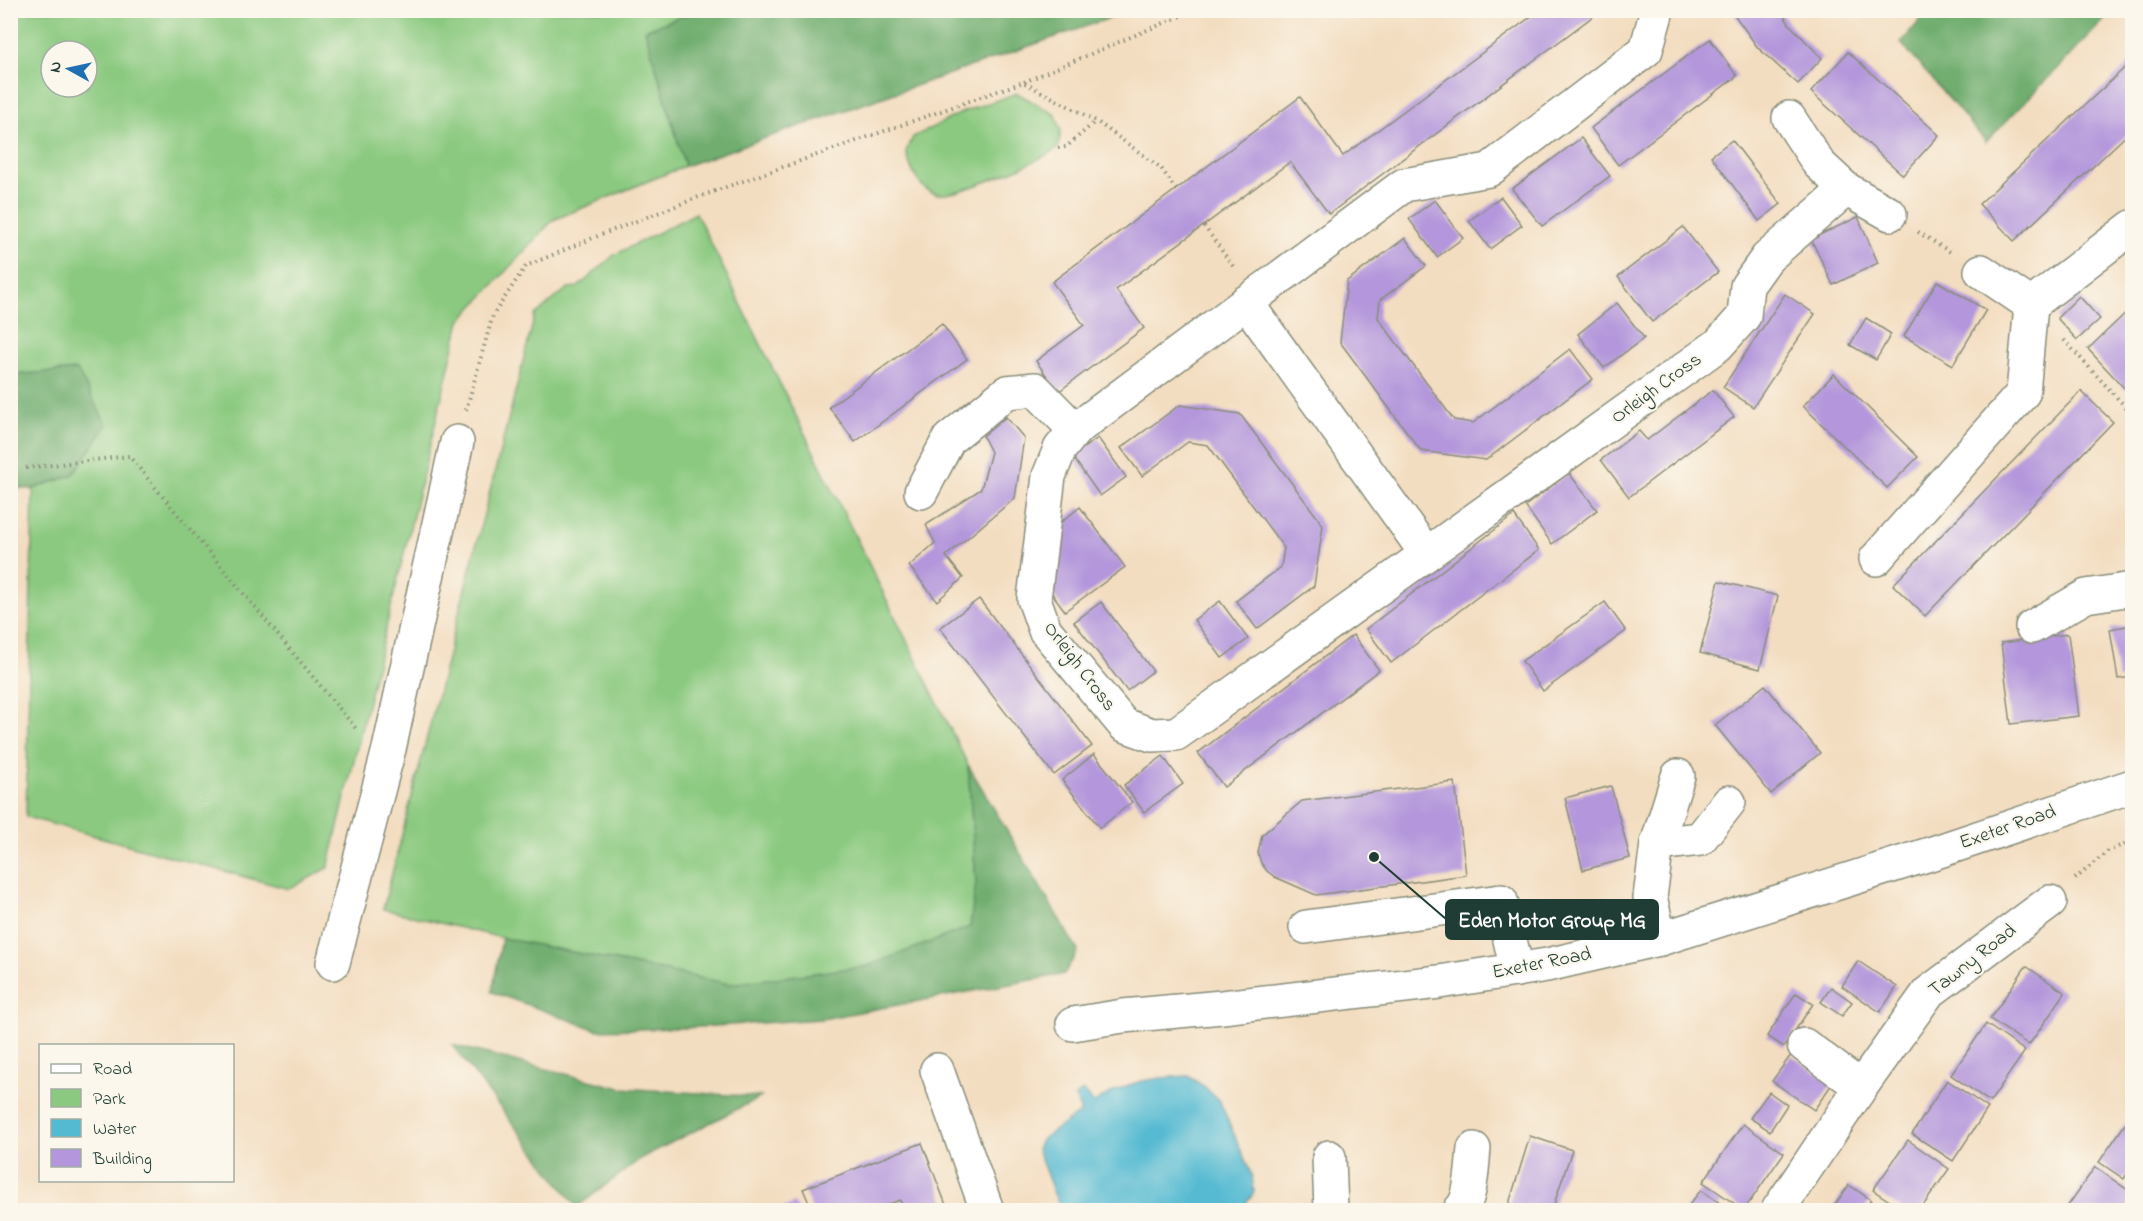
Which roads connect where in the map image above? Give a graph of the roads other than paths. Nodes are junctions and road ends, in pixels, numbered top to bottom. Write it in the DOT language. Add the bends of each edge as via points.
graph roads {
  1 [pos="1654,10"];
  2 [pos="1789,118"];
  3 [pos="1846,189"];
  4 [pos="1890,214"];
  5 [pos="2133,227"];
  6 [pos="1981,271"];
  7 [pos="1251,299"];
  8 [pos="2031,304"];
  9 [pos="1075,430"];
  10 [pos="457,442"];
  11 [pos="921,492"];
  12 [pos="1426,553"];
  13 [pos="1876,559"];
  14 [pos="2133,589"];
  15 [pos="2032,627"];
  16 [pos="1678,776"];
  17 [pos="2133,786"];
  18 [pos="1728,802"];
  19 [pos="1658,844"];
  20 [pos="2049,902"];
  21 [pos="1306,927"];
  22 [pos="1660,939"];
  23 [pos="333,963"];
  24 [pos="1517,970"];
  25 [pos="1073,1024"];
  26 [pos="1804,1045"];
  27 [pos="937,1070"];
  28 [pos="1861,1087"];
  29 [pos="1474,1149"];
  30 [pos="1329,1157"];
  31 [pos="987,1210"];
  32 [pos="1331,1210"];
  33 [pos="1460,1210"];
  34 [pos="1778,1210"];
  1 -- 7 [label="street, Orleigh Cross" via="1646,50 1489,170 1404,185"];
  2 -- 3 [label="street" via="1819,164"];
  3 -- 4 [label="street"];
  3 -- 12 [label="street, Orleigh Cross" via="1767,258 1747,286 1744,316 1718,345"];
  5 -- 8 [label="street"];
  6 -- 8 [label="street"];
  7 -- 9 [label="street, Orleigh Cross"];
  7 -- 12 [label="street"];
  8 -- 13 [label="street" via="2023,393"];
  9 -- 11 [label="street" via="1035,390 1007,392 936,433"];
  9 -- 12 [label="street, Orleigh Cross" via="1060,449 1049,476 1034,599 1045,630 1124,725 1152,735 1176,734"];
  10 -- 23 [label="street" via="389,749"];
  14 -- 15 [label="street" via="2086,596"];
  16 -- 19 [label="street"];
  17 -- 22 [label="street, Exeter Road"];
  18 -- 19 [label="street" via="1700,839"];
  19 -- 22 [label="street" via="1650,897"];
  20 -- 28 [label="street, Tawny Road" via="1928,993"];
  21 -- 24 [label="street" via="1501,901"];
  22 -- 24 [label="street, Exeter Road"];
  24 -- 25 [label="street, Exeter Road"];
  26 -- 28 [label="street"];
  27 -- 31 [label="street"];
  28 -- 34 [label="street, Tawny Road"];
  29 -- 33 [label="street" via="1470,1185"];
  30 -- 32 [label="street"];
}
